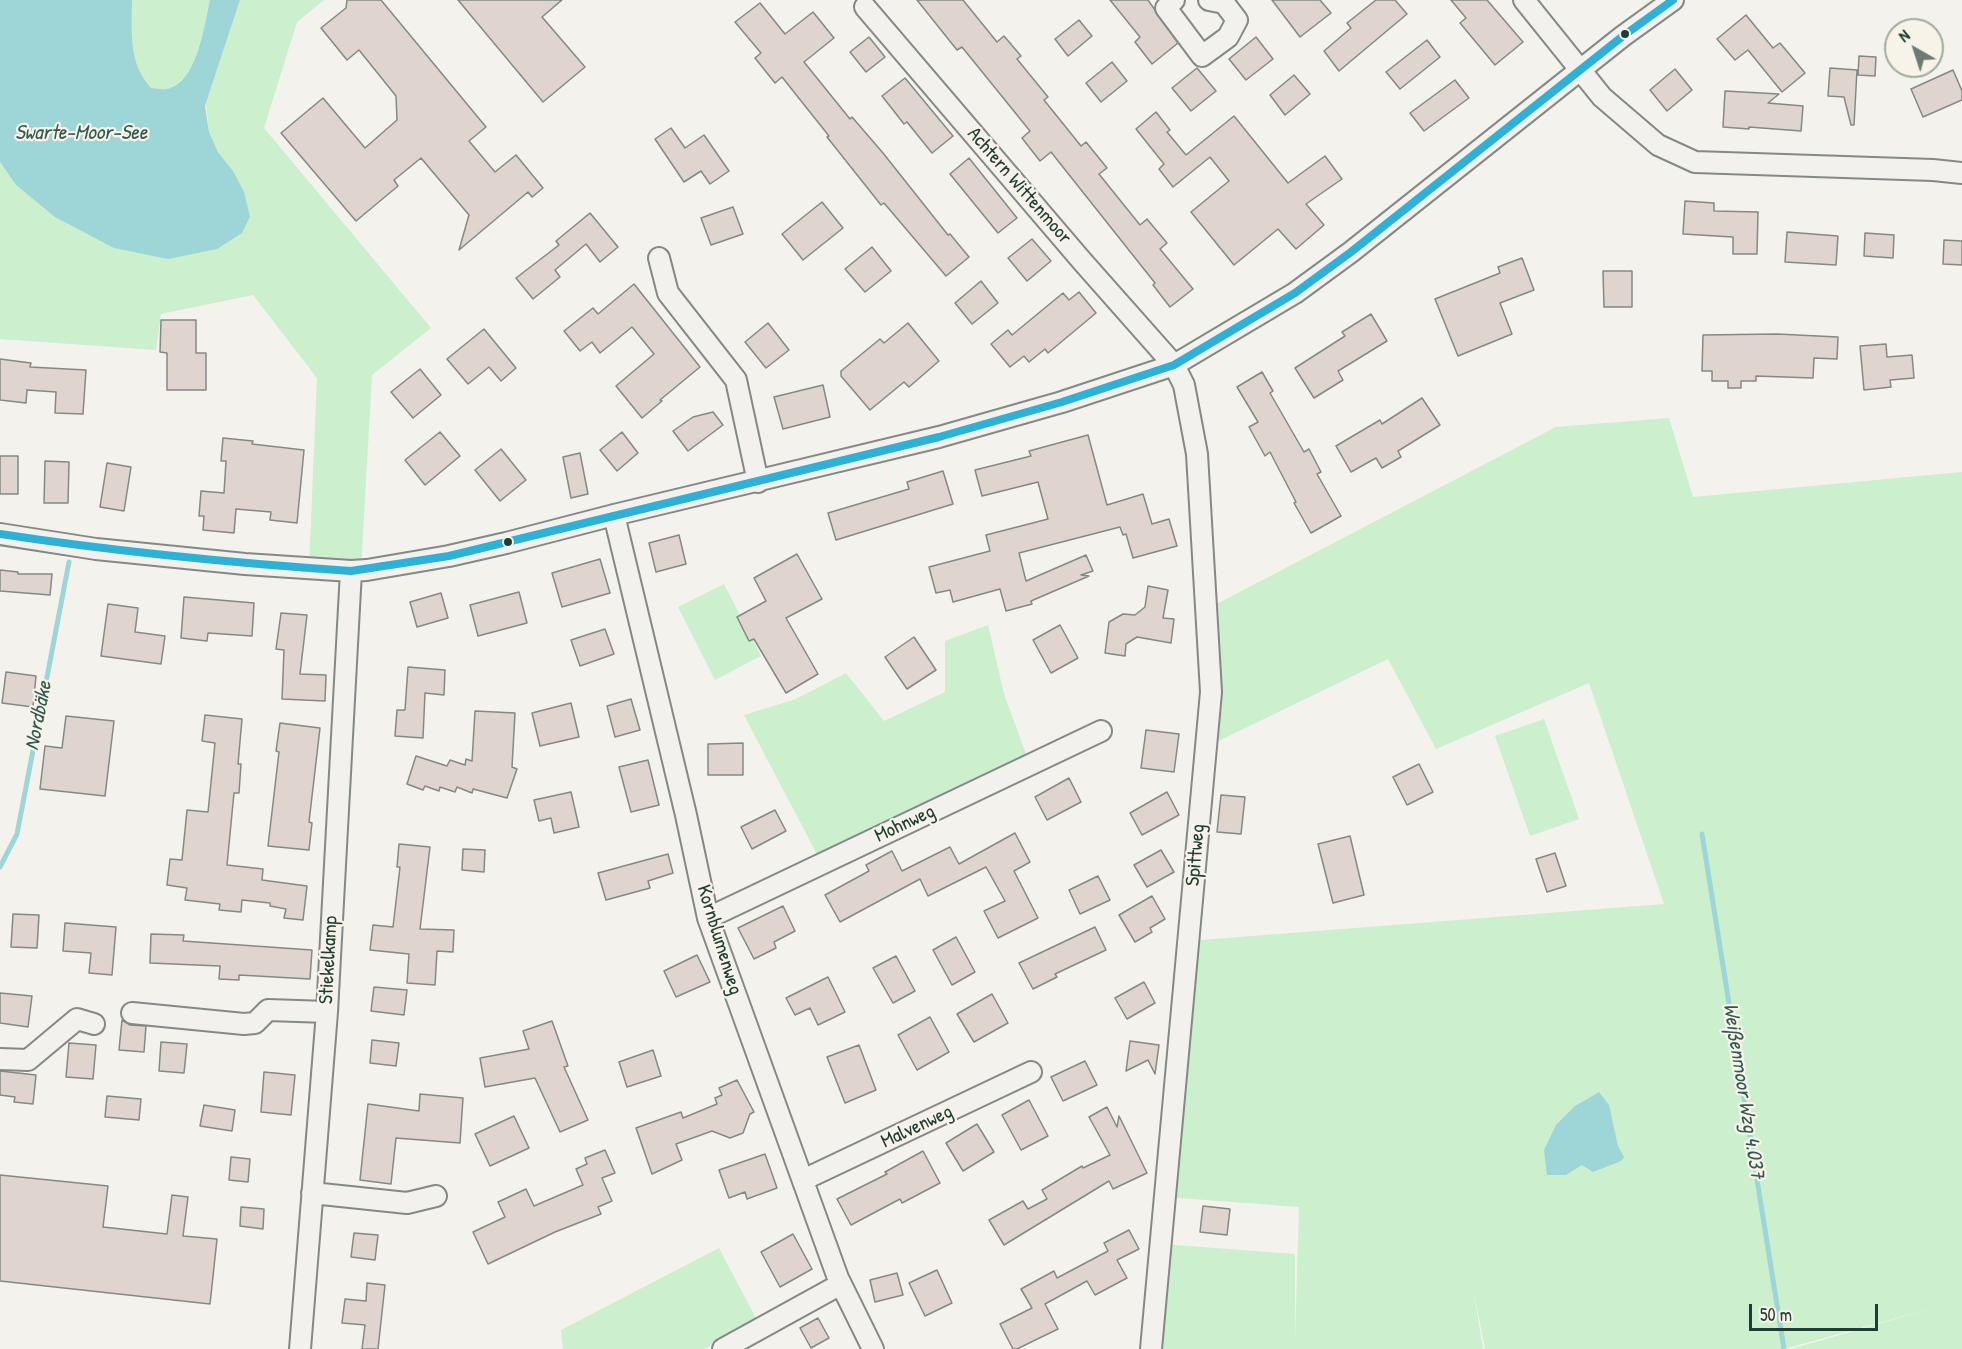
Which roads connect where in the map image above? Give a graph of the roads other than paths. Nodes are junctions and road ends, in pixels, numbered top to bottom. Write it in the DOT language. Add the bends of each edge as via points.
graph roads {
  1 [pos="1173,0"];
  2 [pos="1209,0"];
  3 [pos="1524,0"];
  4 [pos="1673,0"];
  5 [pos="865,7"];
  6 [pos="1580,70"];
  7 [pos="1962,173"];
  8 [pos="659,258"];
  9 [pos="1174,364"];
  10 [pos="758,482"];
  11 [pos="614,515"];
  12 [pos="0,534"];
  13 [pos="351,571"];
  14 [pos="1101,731"];
  15 [pos="708,918"];
  16 [pos="327,1012"];
  17 [pos="132,1013"];
  18 [pos="94,1024"];
  19 [pos="0,1059"];
  20 [pos="1031,1072"];
  21 [pos="803,1180"];
  22 [pos="312,1194"];
  23 [pos="436,1196"];
  24 [pos="841,1284"];
  25 [pos="300,1349"];
  26 [pos="723,1349"];
  27 [pos="873,1349"];
  28 [pos="1151,1349"];
  1 -- 2 [label="street" via="1166,8 1202,56 1228,37 1236,20 1224,3"];
  3 -- 6 [label="street"];
  4 -- 6 [label="street"];
  5 -- 9 [label="street, Achtern Wittenmoor"];
  6 -- 7 [label="street" via="1602,97 1658,145 1695,162"];
  6 -- 9 [label="street" via="1333,266 1295,293"];
  8 -- 10 [label="street" via="668,293 736,380"];
  9 -- 10 [label="street" via="1007,418"];
  9 -- 28 [label="street, Spittweg" via="1184,385 1197,454 1211,692"];
  10 -- 11 [label="street"];
  11 -- 13 [label="street" via="449,556"];
  11 -- 15 [label="street, Kornblumenweg"];
  12 -- 13 [label="street" via="96,549"];
  13 -- 16 [label="street, Stiekelkamp"];
  14 -- 15 [label="street, Mohnweg"];
  15 -- 21 [label="street, Kornblumenweg"];
  16 -- 17 [label="street" via="268,1010 255,1023 244,1024"];
  16 -- 22 [label="street, Stiekelkamp"];
  18 -- 19 [label="street" via="77,1019 28,1060"];
  20 -- 21 [label="street, Malvenweg"];
  21 -- 24 [label="street, Kornblumenweg"];
  22 -- 23 [label="street" via="407,1203"];
  22 -- 25 [label="street, Stiekelkamp"];
  24 -- 26 [label="street"];
  24 -- 27 [label="street, Kornblumenweg"];
}
